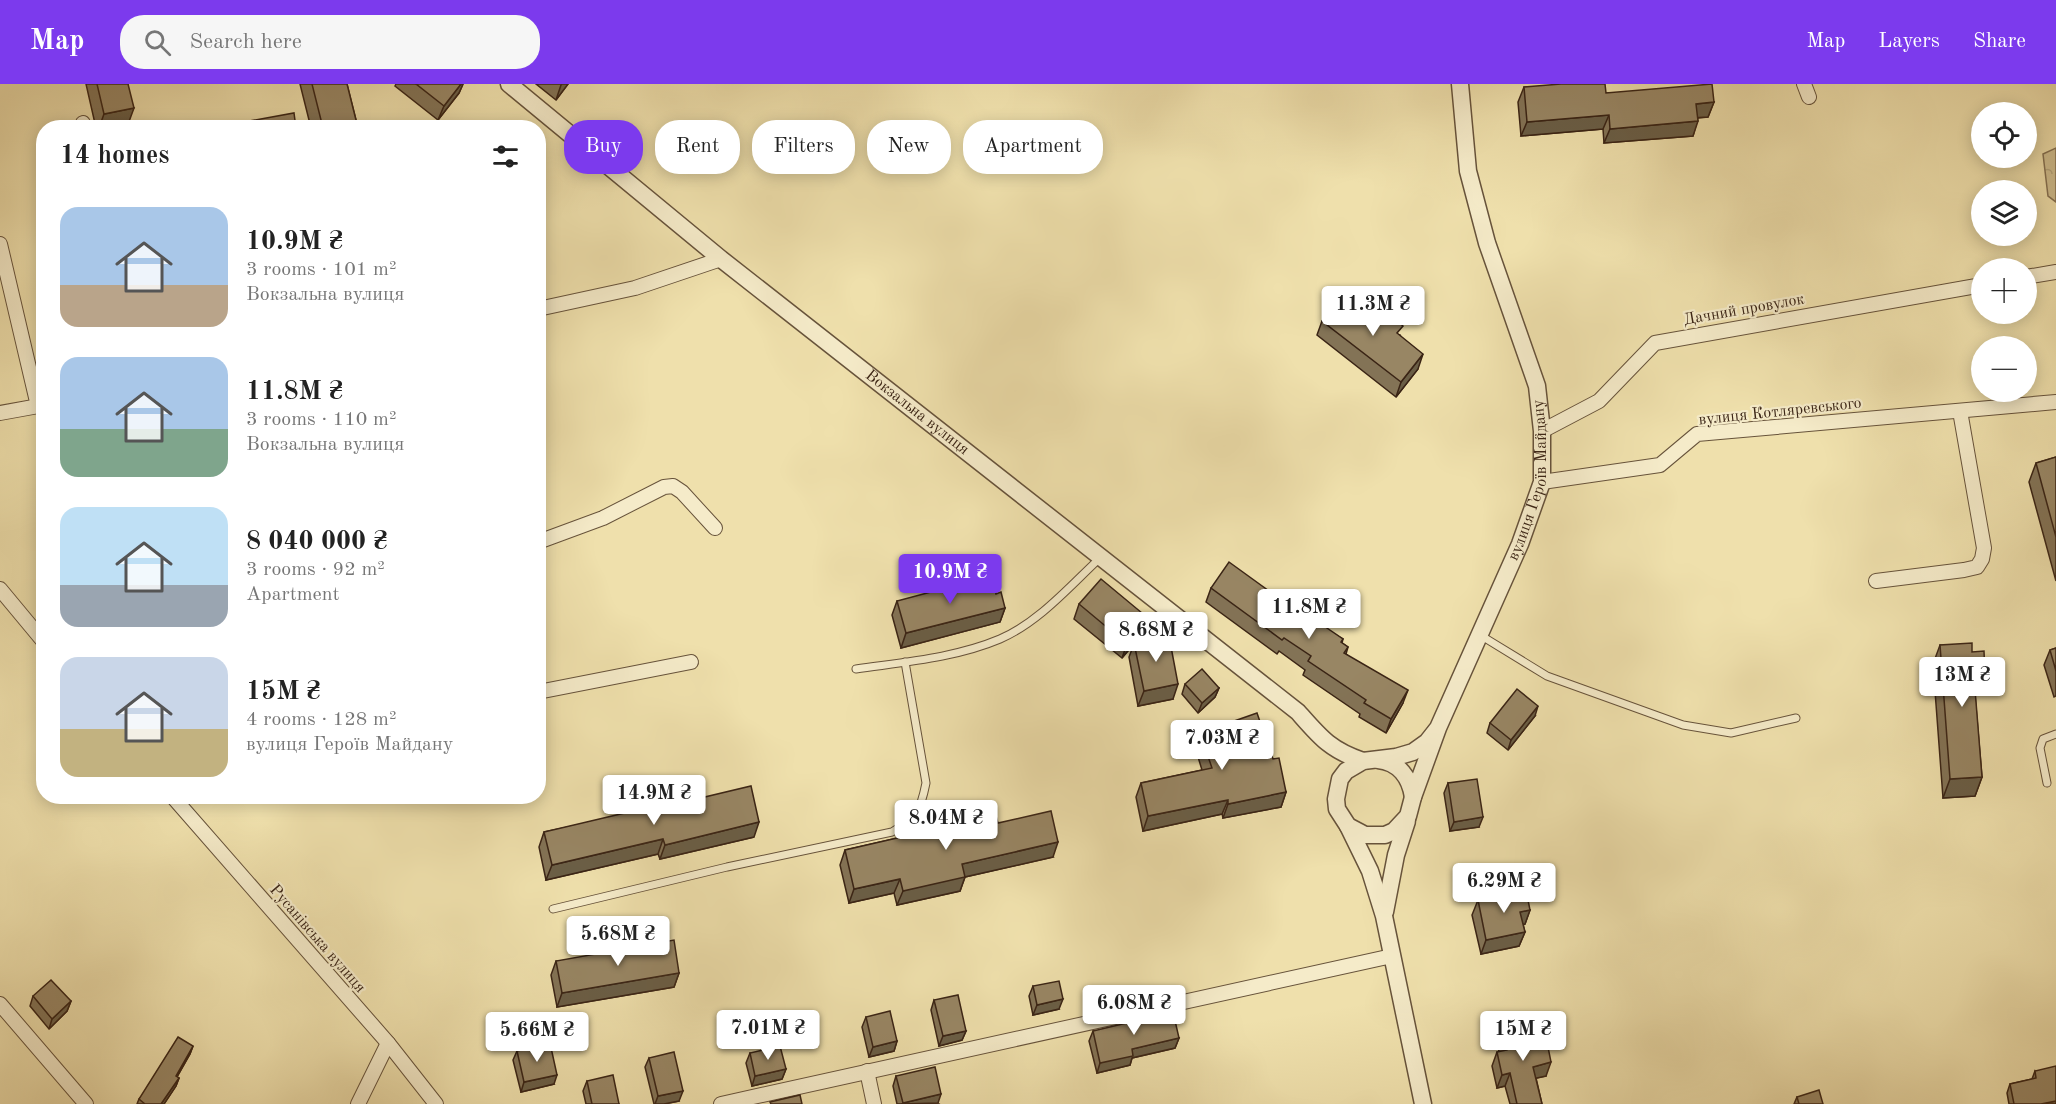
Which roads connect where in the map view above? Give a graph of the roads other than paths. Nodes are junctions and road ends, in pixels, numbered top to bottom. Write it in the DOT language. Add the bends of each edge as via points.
graph roads {
  1 [pos="509,84"];
  2 [pos="1460,84"];
  3 [pos="0,244"];
  4 [pos="721,259"];
  5 [pos="2056,272"];
  6 [pos="2037,275"];
  7 [pos="1971,287"];
  8 [pos="546,307"];
  9 [pos="36,386"];
  10 [pos="2056,402"];
  11 [pos="36,407"];
  12 [pos="1960,411"];
  13 [pos="0,413"];
  14 [pos="1542,431"];
  15 [pos="1542,482"];
  16 [pos="715,528"];
  17 [pos="546,539"];
  18 [pos="1100,558"];
  19 [pos="1876,581"];
  20 [pos="0,589"];
  21 [pos="36,632"];
  22 [pos="1480,635"];
  23 [pos="691,662"];
  24 [pos="905,662"];
  25 [pos="856,669"];
  26 [pos="546,690"];
  27 [pos="1796,718"];
  28 [pos="1438,728"];
  29 [pos="2056,734"];
  30 [pos="1324,741"];
  31 [pos="1368,760"];
  32 [pos="2047,783"];
  33 [pos="1337,789"];
  34 [pos="1413,797"];
  35 [pos="179,804"];
  36 [pos="1408,816"];
  37 [pos="1348,826"];
  38 [pos="553,909"];
  39 [pos="1384,916"];
  40 [pos="1392,956"];
  41 [pos="0,1004"];
  42 [pos="388,1043"];
  43 [pos="867,1071"];
  44 [pos="86,1104"];
  45 [pos="358,1104"];
  46 [pos="436,1104"];
  47 [pos="721,1104"];
  48 [pos="874,1104"];
  49 [pos="1423,1104"];
  1 -- 4 [label="street, Вокзальна вулиця"];
  2 -- 14 [label="street, вулиця Героїв Майдану" via="1468,171 1487,243 1537,386"];
  3 -- 9 [label="street"];
  4 -- 8 [label="street" via="635,288"];
  4 -- 18 [label="street, Вокзальна вулиця"];
  5 -- 6 [label="street"];
  7 -- 14 [label="street, Дачний провулок" via="1655,343 1599,401"];
  10 -- 12 [label="street, вулиця Котляревського"];
  11 -- 13 [label="street"];
  12 -- 15 [label="street, вулиця Котляревського" via="1697,434 1660,465"];
  12 -- 19 [label="street" via="1984,548 1982,559 1977,567 1964,570"];
  14 -- 15 [label="street, вулиця Героїв Майдану"];
  15 -- 22 [label="street, вулиця Героїв Майдану"];
  16 -- 17 [label="street" via="673,486 603,519"];
  18 -- 24 [label="lane" via="1060,597 1000,639 955,654"];
  18 -- 30 [label="street, Вокзальна вулиця" via="1298,712"];
  20 -- 21 [label="street"];
  22 -- 27 [label="lane" via="1547,676 1683,725 1731,733"];
  22 -- 28 [label="street, вулиця Героїв Майдану"];
  23 -- 26 [label="street"];
  24 -- 25 [label="lane"];
  24 -- 38 [label="lane" via="926,783 913,819 892,832"];
  28 -- 31 [label="street, вулиця Героїв Майдану" via="1413,752"];
  28 -- 34 [label="street, вулиця Героїв Майдану"];
  29 -- 32 [label="lane" via="2041,742"];
  30 -- 31 [label="street, Вокзальна вулиця" via="1339,752"];
  30 -- 33 [label="street, Вокзальна вулиця"];
  31 -- 33 [label="street" via="1346,771"];
  31 -- 34 [label="street" via="1383,760 1401,770"];
  33 -- 37 [label="street, вулиця Героїв Майдану" via="1337,809"];
  34 -- 36 [label="street, вулиця Героїв Майдану"];
  35 -- 42 [label="street, Русанівська вулиця"];
  36 -- 37 [label="street" via="1385,835 1365,835"];
  36 -- 39 [label="street, вулиця Героїв Майдану"];
  37 -- 39 [label="street, вулиця Героїв Майдану" via="1370,871"];
  39 -- 40 [label="street, вулиця Героїв Майдану"];
  40 -- 43 [label="street"];
  40 -- 49 [label="street, вулиця Героїв Майдану"];
  41 -- 44 [label="street"];
  42 -- 45 [label="street"];
  42 -- 46 [label="street, Русанівська вулиця"];
  43 -- 47 [label="street"];
  43 -- 48 [label="street"];
}
